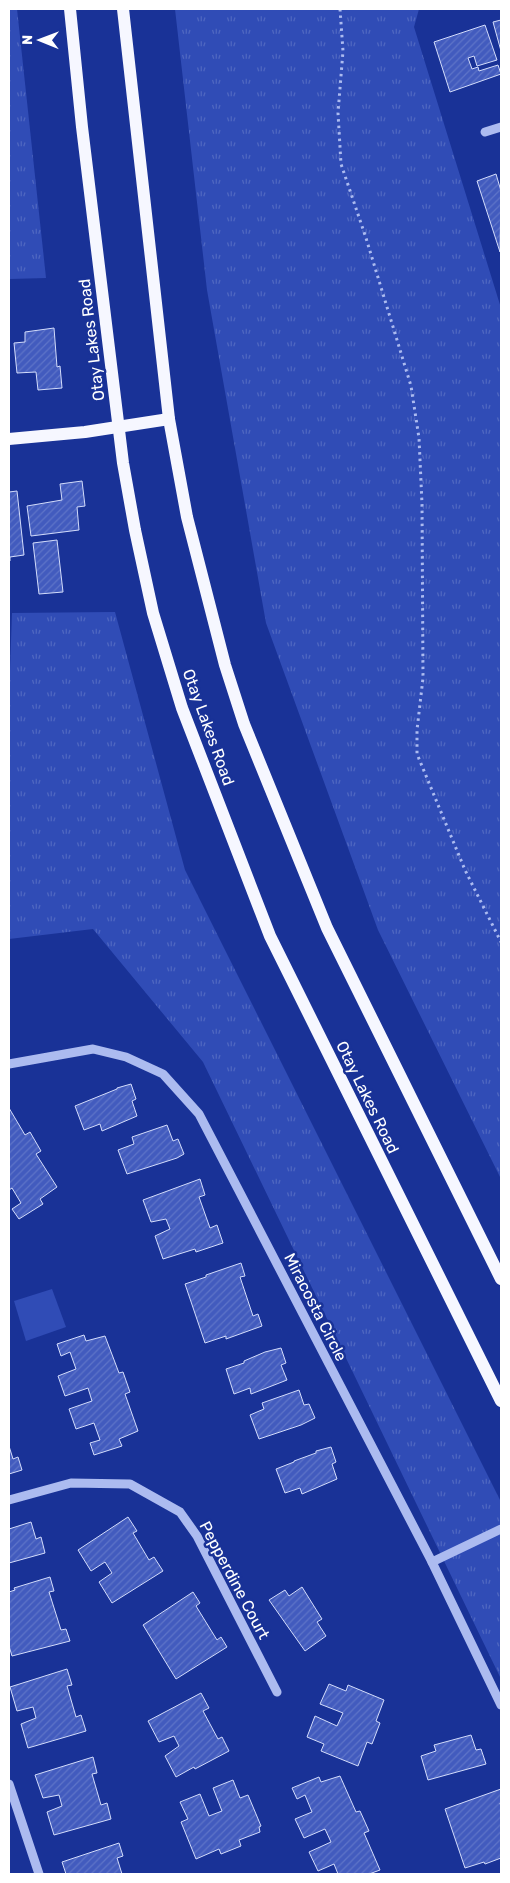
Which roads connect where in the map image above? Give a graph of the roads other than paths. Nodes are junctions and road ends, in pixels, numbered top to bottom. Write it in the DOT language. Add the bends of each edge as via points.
graph roads {
  1 [pos="70,9"];
  2 [pos="123,9"];
  3 [pos="501,127"];
  4 [pos="485,132"];
  5 [pos="169,419"];
  6 [pos="118,427"];
  7 [pos="9,439"];
  8 [pos="9,1064"];
  9 [pos="501,1278"];
  10 [pos="501,1401"];
  11 [pos="9,1500"];
  12 [pos="501,1529"];
  13 [pos="432,1562"];
  14 [pos="277,1692"];
  15 [pos="501,1705"];
  16 [pos="9,1784"];
  17 [pos="39,1874"];
  1 -- 6 [label="main road, Otay Lakes Road"];
  2 -- 5 [label="main road, Otay Lakes Road"];
  3 -- 4 [label="street"];
  5 -- 6 [label="main road"];
  5 -- 9 [label="main road, Otay Lakes Road" via="187,517 225,665 244,724 327,928"];
  6 -- 7 [label="main road"];
  6 -- 10 [label="main road, Otay Lakes Road" via="135,530 159,632 182,708 270,936"];
  8 -- 13 [label="street, Miracosta Circle" via="93,1049 126,1057 163,1074 199,1114"];
  11 -- 14 [label="street, Pepperdine Court" via="71,1483 130,1484 180,1512 197,1536"];
  12 -- 13 [label="street"];
  13 -- 15 [label="street, Miracosta Circle"];
  16 -- 17 [label="street"];
}
